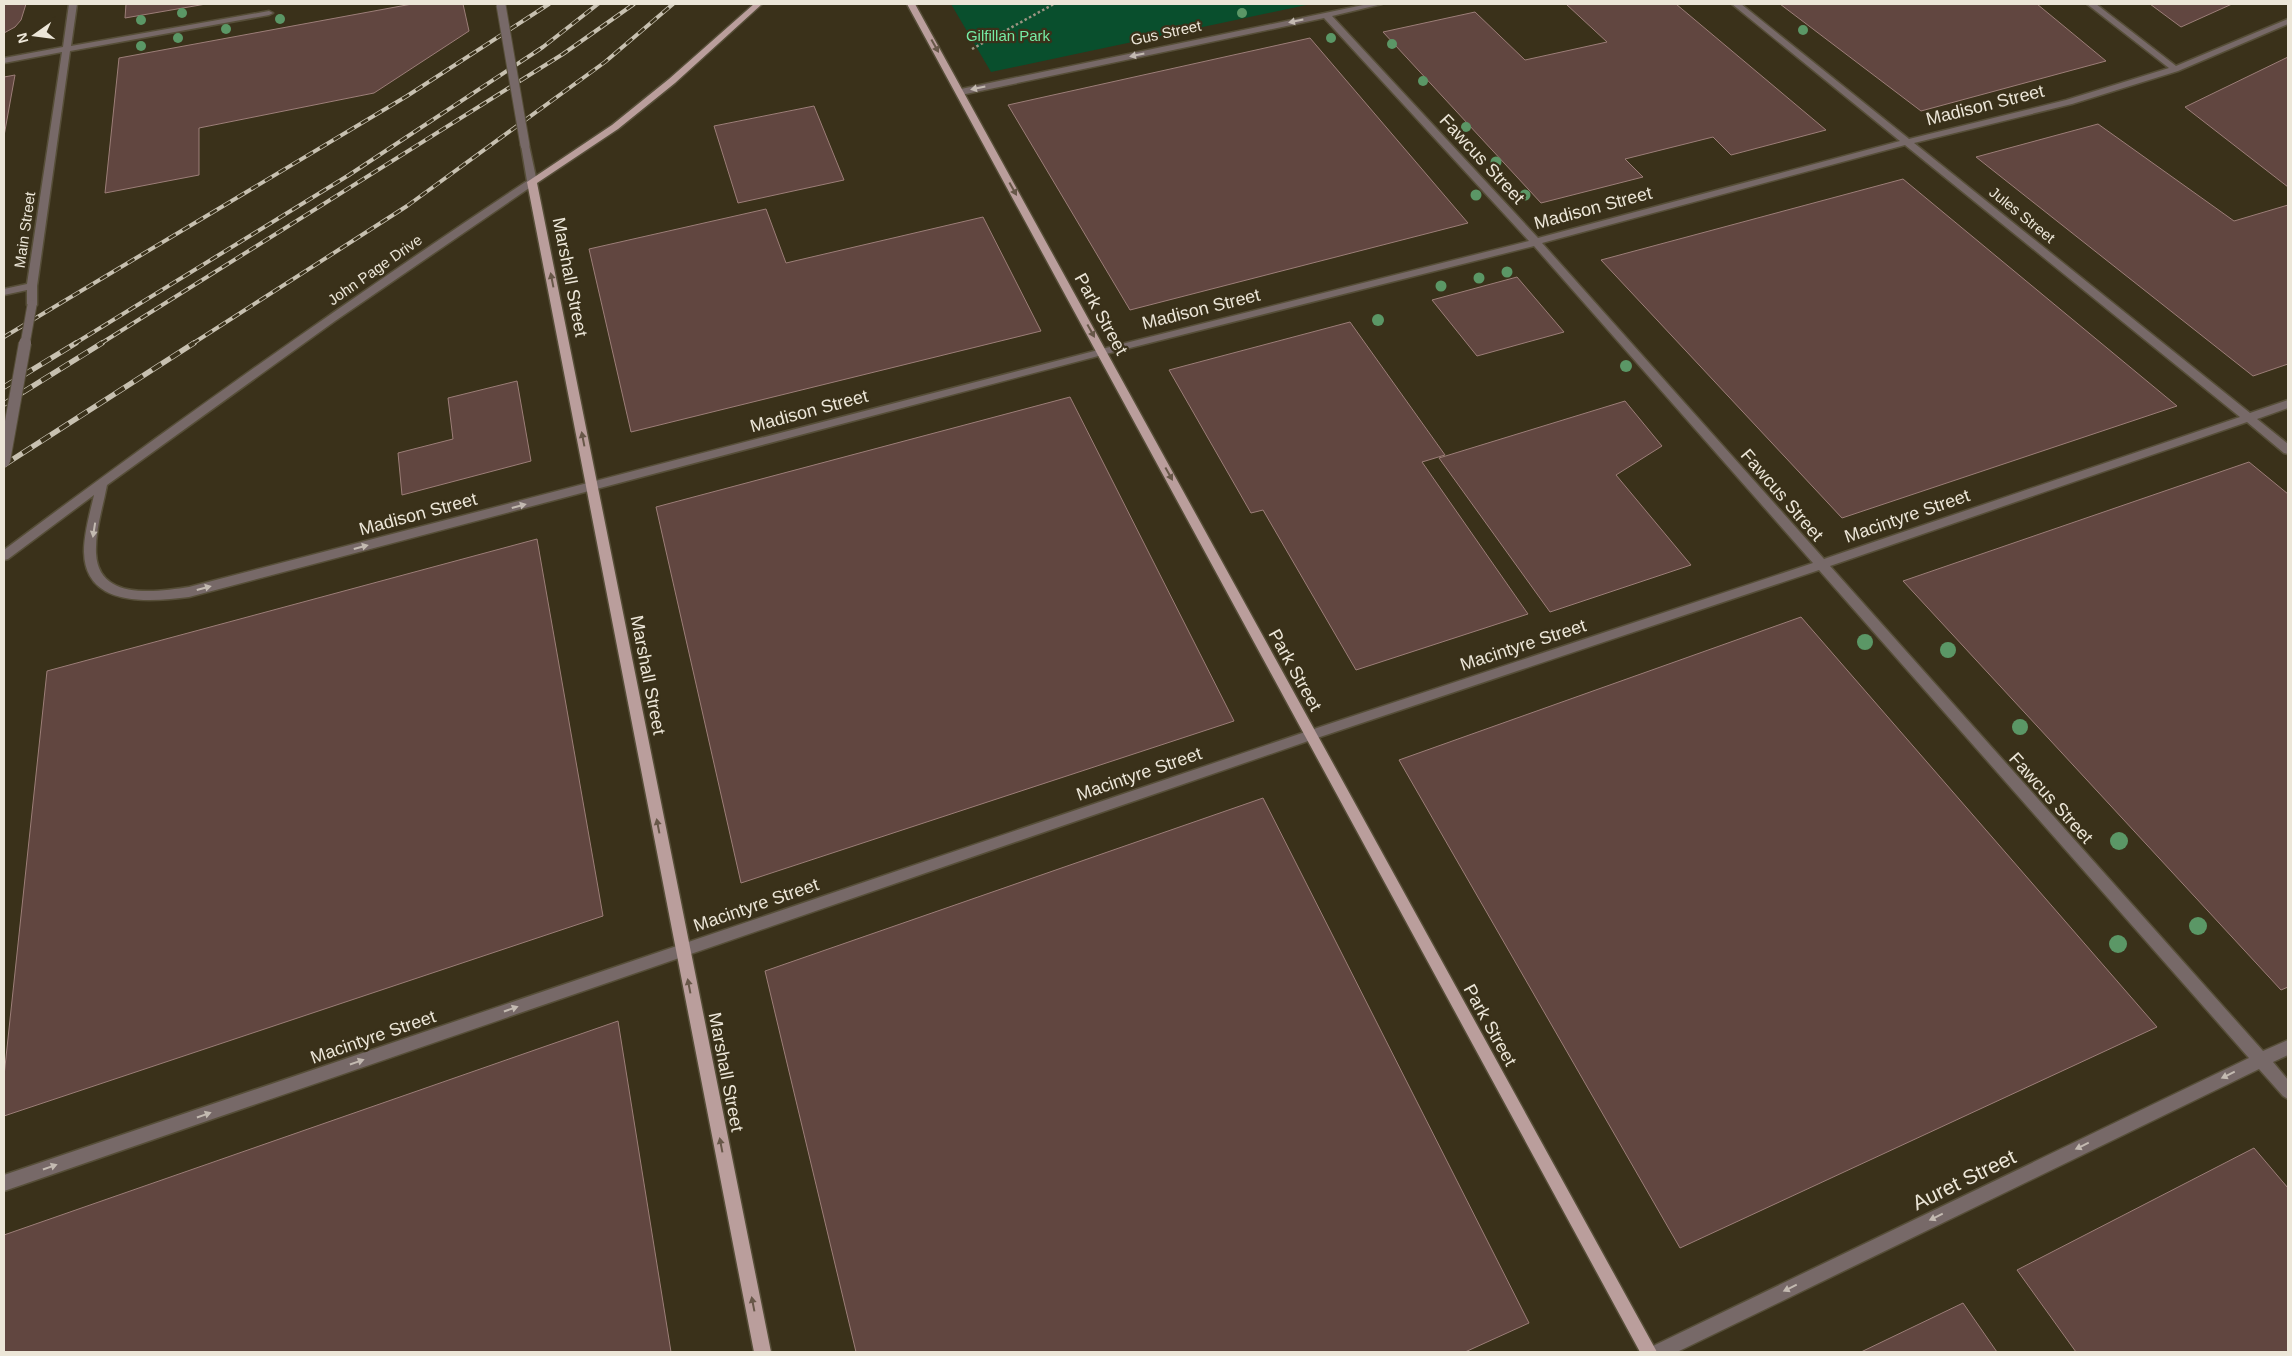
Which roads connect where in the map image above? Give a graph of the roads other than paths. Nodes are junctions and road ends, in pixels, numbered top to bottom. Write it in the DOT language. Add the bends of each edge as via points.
graph roads {
  1 [pos="73,4"];
  2 [pos="501,4"];
  3 [pos="758,4"];
  4 [pos="911,4"];
  5 [pos="1378,4"];
  6 [pos="1736,4"];
  7 [pos="2092,4"];
  8 [pos="270,13"];
  9 [pos="1326,15"];
  10 [pos="2288,21"];
  11 [pos="66,49"];
  12 [pos="4,60"];
  13 [pos="2175,69"];
  14 [pos="961,92"];
  15 [pos="1908,142"];
  16 [pos="532,182"];
  17 [pos="1536,242"];
  18 [pos="32,286"];
  19 [pos="4,292"];
  20 [pos="1102,352"];
  21 [pos="2288,404"];
  22 [pos="2248,417"];
  23 [pos="2288,450"];
  24 [pos="4,460"];
  25 [pos="102,482"];
  26 [pos="593,487"];
  27 [pos="4,556"];
  28 [pos="1821,565"];
  29 [pos="1311,735"];
  30 [pos="682,950"];
  31 [pos="2288,1047"];
  32 [pos="2260,1060"];
  33 [pos="2288,1091"];
  34 [pos="4,1183"];
  35 [pos="763,1352"];
  36 [pos="1649,1352"];
  37 [pos="1659,1352"];
  1 -- 11 [label="street, Main Street"];
  2 -- 16 [label="street, Marshall Street, bridge"];
  3 -- 16 [label="main road, John Page Drive" via="672,82 629,116"];
  4 -- 14 [label="main road, Park Street, one-way"];
  5 -- 9 [label="street, Gus Street"];
  6 -- 15 [label="street, Jules Street"];
  7 -- 13 [label="street"];
  8 -- 11 [label="street"];
  9 -- 14 [label="street, Gus Street, one-way"];
  9 -- 17 [label="street, Fawcus Street"];
  10 -- 13 [label="street, Madison Street"];
  11 -- 12 [label="street"];
  11 -- 18 [label="street, Main Street"];
  13 -- 15 [label="street, Madison Street" via="2069,102"];
  14 -- 20 [label="main road, Park Street, one-way"];
  15 -- 17 [label="street, Madison Street"];
  15 -- 22 [label="street, Jules Street"];
  16 -- 25 [label="street, John Page Drive" via="399,270"];
  26 -- 16 [label="main road, Marshall Street, one-way"];
  17 -- 20 [label="street, Madison Street"];
  17 -- 28 [label="street, Fawcus Street"];
  18 -- 19 [label="street"];
  18 -- 24 [label="street, Main Street, bridge" via="32,305"];
  20 -- 26 [label="street, Madison Street"];
  20 -- 29 [label="main road, Park Street, one-way"];
  21 -- 22 [label="street, Macintyre Street"];
  22 -- 23 [label="street, Jules Street"];
  22 -- 28 [label="street, Macintyre Street"];
  25 -- 26 [label="street, Madison Street, one-way" via="90,552 92,568 111,590 130,595 157,596 189,592"];
  25 -- 27 [label="street, John Page Drive"];
  30 -- 26 [label="main road, Marshall Street, one-way"];
  28 -- 29 [label="street, Macintyre Street"];
  28 -- 32 [label="street, Fawcus Street"];
  29 -- 30 [label="street, Macintyre Street"];
  29 -- 36 [label="main road, Park Street"];
  34 -- 30 [label="street, Macintyre Street, one-way"];
  35 -- 30 [label="main road, Marshall Street, one-way"];
  31 -- 32 [label="street, Auret Street"];
  32 -- 33 [label="street, Fawcus Street"];
  32 -- 37 [label="street, Auret Street, one-way"];
}
